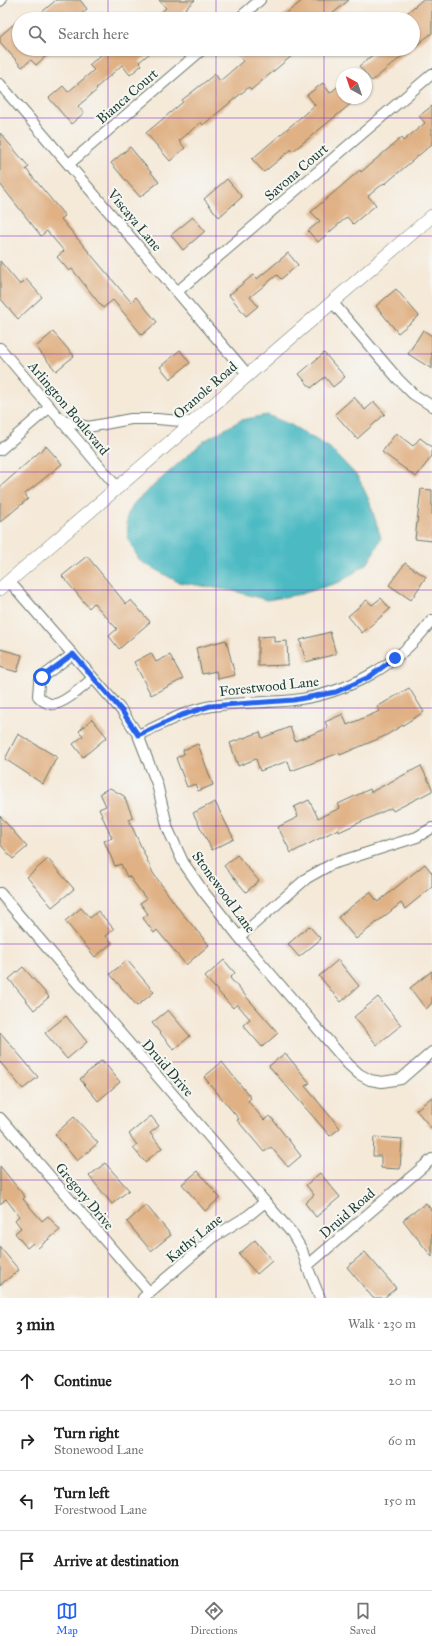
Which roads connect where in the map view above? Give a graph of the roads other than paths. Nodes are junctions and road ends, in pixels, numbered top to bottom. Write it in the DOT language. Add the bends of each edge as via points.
graph roads {
  1 [pos="260,0"];
  2 [pos="246,12"];
  3 [pos="195,56"];
  4 [pos="432,74"];
  5 [pos="0,84"];
  6 [pos="69,164"];
  7 [pos="432,216"];
  8 [pos="178,291"];
  9 [pos="333,303"];
  10 [pos="0,348"];
  11 [pos="248,375"];
  12 [pos="50,406"];
  13 [pos="432,406"];
  14 [pos="60,419"];
  15 [pos="192,422"];
  16 [pos="0,450"];
  17 [pos="117,486"];
  18 [pos="5,585"];
  19 [pos="432,620"];
  20 [pos="73,654"];
  21 [pos="93,678"];
  22 [pos="138,735"];
  23 [pos="432,828"];
  24 [pos="0,893"];
  25 [pos="239,937"];
  26 [pos="432,1052"];
  27 [pos="0,1118"];
  28 [pos="432,1159"];
  29 [pos="265,1202"];
  30 [pos="307,1266"];
  31 [pos="146,1295"];
  32 [pos="320,1298"];
  1 -- 2 [label="street"];
  3 -- 6 [label="street, Bianca Court"];
  4 -- 8 [label="street, Savona Court"];
  5 -- 6 [label="street, Viscaya Lane"];
  6 -- 8 [label="street, Viscaya Lane"];
  7 -- 9 [label="street, Oranole Road"];
  8 -- 11 [label="street, Viscaya Lane"];
  9 -- 11 [label="street, Oranole Road"];
  9 -- 13 [label="street" via="398,379 413,394"];
  10 -- 12 [label="street, Arlington Boulevard"];
  11 -- 15 [label="street, Oranole Road"];
  12 -- 14 [label="street, Arlington Boulevard"];
  12 -- 16 [label="street"];
  14 -- 15 [label="street" via="88,427 132,420"];
  14 -- 17 [label="street, Arlington Boulevard"];
  15 -- 17 [label="street, Oranole Road"];
  17 -- 18 [label="street, Oranole Road"];
  18 -- 20 [label="street, Stonewood Lane"];
  19 -- 22 [label="street, Forestwood Lane" via="421,635 395,658 369,677 336,692 294,700 210,706 182,715"];
  20 -- 21 [label="street, Stonewood Lane"];
  20 -- 21 [label="street" via="42,677 38,696 44,702 53,705"];
  21 -- 22 [label="street, Stonewood Lane" via="122,711"];
  22 -- 25 [label="street, Stonewood Lane" via="157,784 168,829 183,862"];
  23 -- 25 [label="street" via="417,836 332,864 307,878"];
  24 -- 29 [label="street, Druid Drive"];
  25 -- 26 [label="street, Stonewood Lane" via="359,1074 376,1081 401,1079"];
  27 -- 31 [label="street, Gregory Drive"];
  28 -- 30 [label="street, Druid Road"];
  29 -- 30 [label="street, Druid Drive" via="292,1233 302,1250"];
  29 -- 31 [label="street, Kathy Lane" via="215,1236"];
  30 -- 32 [label="street"];
}
